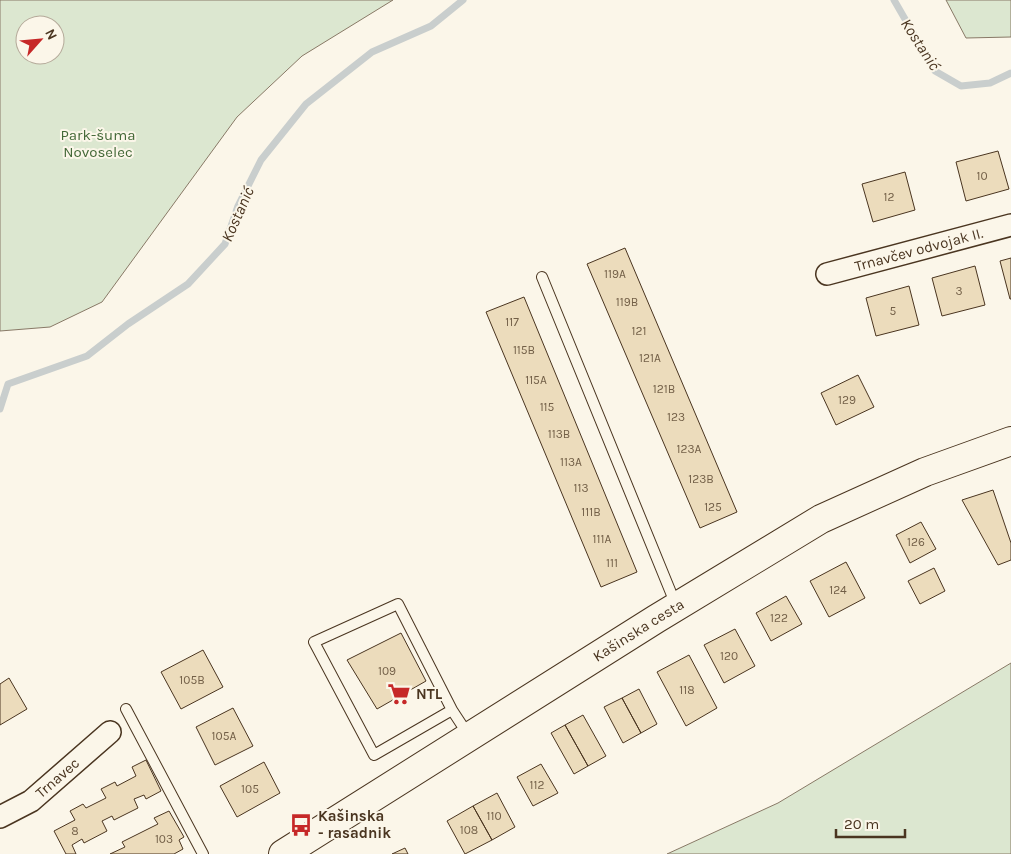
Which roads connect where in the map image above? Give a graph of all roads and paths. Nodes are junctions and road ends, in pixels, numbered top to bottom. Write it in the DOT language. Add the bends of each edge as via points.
graph roads {
  1 [pos="1011,225"];
  2 [pos="827,274"];
  3 [pos="542,277"];
  4 [pos="1011,441"];
  5 [pos="676,607"];
  6 [pos="126,709"];
  7 [pos="452,710"];
  8 [pos="110,732"];
  9 [pos="469,737"];
  10 [pos="0,817"];
  11 [pos="203,854"];
  12 [pos="283,854"];
  1 -- 2 [label="street, Trnavčev odvojak II."];
  3 -- 5 [label="lane"];
  4 -- 5 [label="main road, Kašinska cesta" via="925,472 822,519"];
  5 -- 9 [label="main road, Kašinska cesta"];
  6 -- 11 [label="lane"];
  7 -- 7 [label="lane" via="398,604 314,642 374,755"];
  7 -- 9 [label="lane"];
  8 -- 10 [label="street, Trnavec" via="31,801"];
  9 -- 12 [label="main road, Kašinska cesta"];
}
